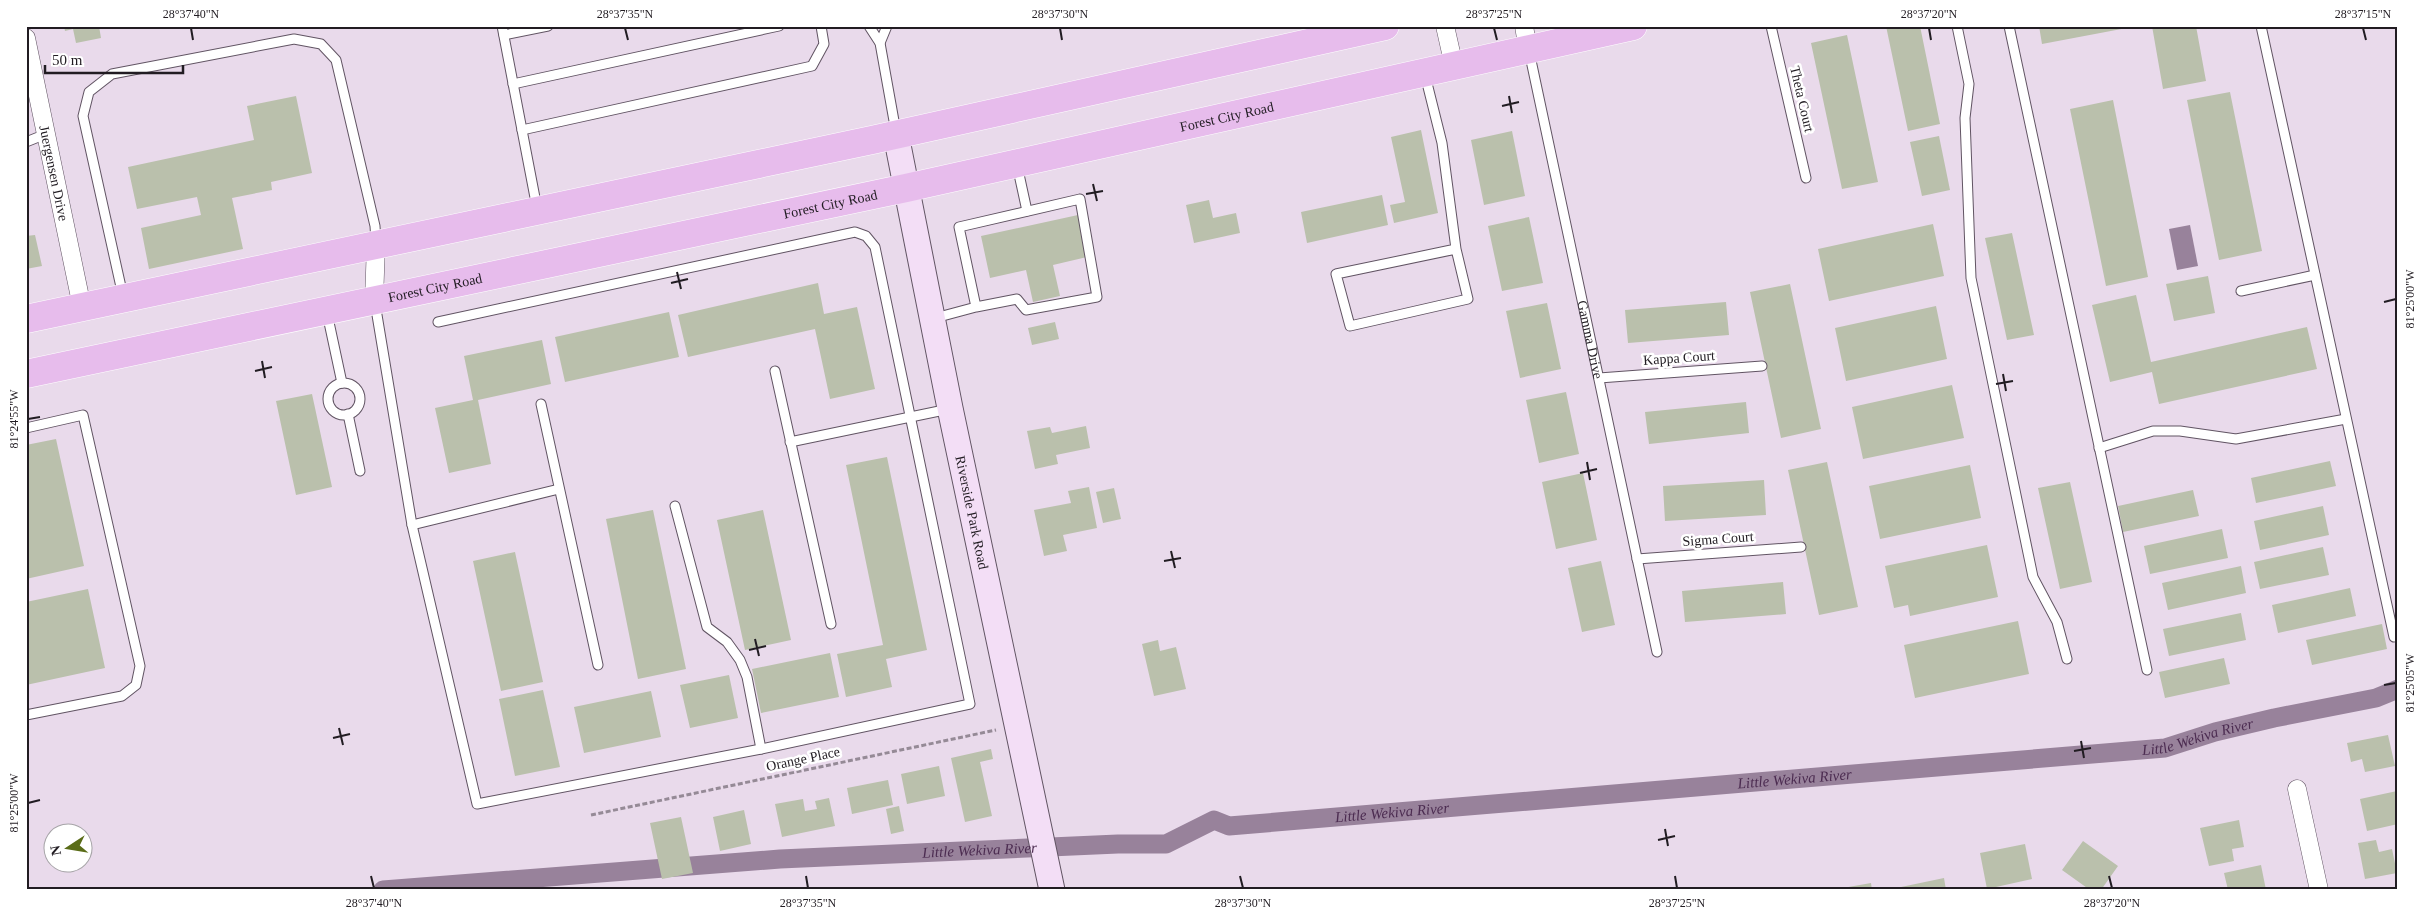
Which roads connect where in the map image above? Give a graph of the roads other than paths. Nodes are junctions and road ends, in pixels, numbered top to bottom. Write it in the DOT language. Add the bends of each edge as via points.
graph roads {
  1 [pos="548,26"];
  2 [pos="779,26"];
  3 [pos="821,26"];
  4 [pos="869,26"];
  5 [pos="886,26"];
  6 [pos="1385,26"];
  7 [pos="1445,26"];
  8 [pos="1633,26"];
  9 [pos="1771,26"];
  10 [pos="1957,26"];
  11 [pos="2009,26"];
  12 [pos="2261,26"];
  13 [pos="503,31"];
  14 [pos="26,38"];
  15 [pos="1526,38"];
  16 [pos="880,43"];
  17 [pos="1454,66"];
  18 [pos="1424,73"];
  19 [pos="513,84"];
  20 [pos="522,130"];
  21 [pos="46,134"];
  22 [pos="896,135"];
  23 [pos="26,142"];
  24 [pos="1016,162"];
  25 [pos="1806,178"];
  26 [pos="906,188"];
  27 [pos="538,211"];
  28 [pos="1028,211"];
  29 [pos="376,245"];
  30 [pos="1456,249"];
  31 [pos="2315,274"];
  32 [pos="2241,291"];
  33 [pos="123,299"];
  34 [pos="374,300"];
  35 [pos="82,307"];
  36 [pos="976,307"];
  37 [pos="326,311"];
  38 [pos="26,319"];
  39 [pos="932,319"];
  40 [pos="438,322"];
  41 [pos="1762,366"];
  42 [pos="775,370"];
  43 [pos="26,374"];
  44 [pos="1598,378"];
  45 [pos="342,383"];
  46 [pos="541,404"];
  47 [pos="950,408"];
  48 [pos="348,414"];
  49 [pos="911,416"];
  50 [pos="2346,419"];
  51 [pos="26,428"];
  52 [pos="790,442"];
  53 [pos="2100,448"];
  54 [pos="360,471"];
  55 [pos="559,490"];
  56 [pos="675,506"];
  57 [pos="412,525"];
  58 [pos="1801,547"];
  59 [pos="1637,559"];
  60 [pos="831,624"];
  61 [pos="2394,636"];
  62 [pos="1657,652"];
  63 [pos="2067,659"];
  64 [pos="598,665"];
  65 [pos="2147,670"];
  66 [pos="26,715"];
  67 [pos="761,749"];
  68 [pos="2297,789"];
  69 [pos="1050,879"];
  70 [pos="2319,890"];
  1 -- 13 [label="lane"];
  2 -- 19 [label="lane"];
  3 -- 20 [label="lane" via="824,44 812,66"];
  4 -- 16 [label="lane"];
  5 -- 16 [label="lane"];
  6 -- 22 [label="main road"];
  7 -- 17 [label="street"];
  8 -- 15 [label="main road, Forest City Road"];
  9 -- 25 [label="lane, Theta Court"];
  10 -- 63 [label="lane" via="1969,84 1965,118 1971,278 2032,577 2057,622"];
  11 -- 53 [label="lane"];
  12 -- 31 [label="lane"];
  13 -- 19 [label="lane"];
  14 -- 21 [label="street, Juergensen Drive"];
  15 -- 17 [label="main road, Forest City Road"];
  15 -- 44 [label="lane, Gamma Drive"];
  16 -- 22 [label="lane"];
  17 -- 18 [label="main road, Forest City Road"];
  18 -- 24 [label="main road, Forest City Road"];
  18 -- 30 [label="lane" via="1442,143"];
  19 -- 20 [label="lane"];
  20 -- 27 [label="lane"];
  21 -- 23 [label="lane"];
  21 -- 35 [label="street, Juergensen Drive"];
  22 -- 26 [label="street, Riverside Park Road"];
  22 -- 27 [label="main road"];
  24 -- 26 [label="main road, Forest City Road"];
  24 -- 28 [label="lane"];
  26 -- 34 [label="main road, Forest City Road"];
  26 -- 39 [label="street, Riverside Park Road"];
  27 -- 29 [label="main road"];
  28 -- 36 [label="lane" via="959,227"];
  28 -- 36 [label="lane" via="1080,198 1097,297 1026,310 1017,300"];
  29 -- 33 [label="main road"];
  29 -- 33 [label="lane" via="375,226 336,60 321,44 294,39 112,74 89,92 83,116"];
  29 -- 34 [label="street"];
  30 -- 30 [label="lane" via="1336,274 1350,326 1468,299"];
  31 -- 32 [label="lane"];
  31 -- 50 [label="lane"];
  33 -- 35 [label="main road"];
  34 -- 37 [label="main road, Forest City Road"];
  34 -- 57 [label="lane"];
  35 -- 38 [label="main road"];
  36 -- 39 [label="lane"];
  37 -- 43 [label="main road, Forest City Road"];
  37 -- 45 [label="lane"];
  39 -- 47 [label="street, Riverside Park Road"];
  40 -- 49 [label="lane" via="855,232 866,236 875,247"];
  41 -- 44 [label="lane, Kappa Court"];
  42 -- 52 [label="lane"];
  44 -- 59 [label="lane, Gamma Drive"];
  45 -- 48 [label="lane" via="353,385 359,393 357,408"];
  45 -- 48 [label="lane" via="333,387 329,401 334,410"];
  46 -- 55 [label="lane"];
  47 -- 49 [label="lane"];
  47 -- 69 [label="street, Riverside Park Road"];
  48 -- 54 [label="lane"];
  49 -- 52 [label="lane"];
  49 -- 67 [label="lane" via="970,704"];
  50 -- 53 [label="lane" via="2236,439 2180,431 2153,431"];
  50 -- 61 [label="lane"];
  51 -- 66 [label="lane" via="83,415 140,666 136,685 122,696"];
  52 -- 60 [label="lane"];
  53 -- 65 [label="lane"];
  55 -- 57 [label="lane"];
  55 -- 64 [label="lane"];
  56 -- 67 [label="lane" via="707,627 727,642 747,677"];
  57 -- 67 [label="lane" via="476,804"];
  58 -- 59 [label="lane, Sigma Court"];
  59 -- 62 [label="lane, Gamma Drive"];
  68 -- 70 [label="street"];
}
